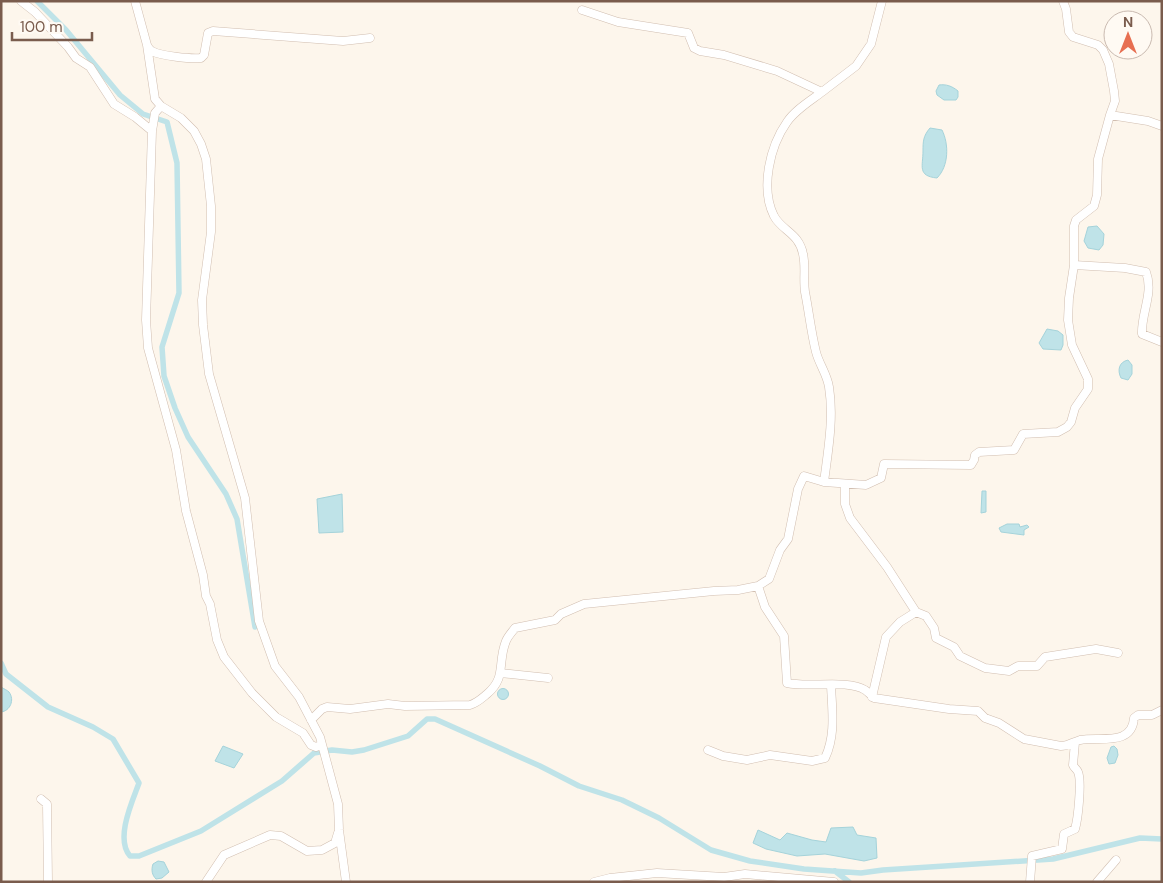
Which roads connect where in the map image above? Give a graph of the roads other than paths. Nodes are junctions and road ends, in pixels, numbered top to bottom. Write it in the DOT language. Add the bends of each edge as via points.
graph roads {
  1 [pos="21,1"];
  2 [pos="135,1"];
  3 [pos="882,1"];
  4 [pos="1063,1"];
  5 [pos="582,10"];
  6 [pos="370,38"];
  7 [pos="147,45"];
  8 [pos="822,92"];
  9 [pos="160,106"];
  10 [pos="1110,115"];
  11 [pos="1162,126"];
  12 [pos="152,131"];
  13 [pos="1074,265"];
  14 [pos="1162,342"];
  15 [pos="824,482"];
  16 [pos="845,484"];
  17 [pos="758,586"];
  18 [pos="916,612"];
  19 [pos="1118,653"];
  20 [pos="500,673"];
  21 [pos="548,678"];
  22 [pos="831,684"];
  23 [pos="872,697"];
  24 [pos="1162,710"];
  25 [pos="311,720"];
  26 [pos="1075,742"];
  27 [pos="322,745"];
  28 [pos="708,750"];
  29 [pos="41,799"];
  30 [pos="339,830"];
  31 [pos="1116,860"];
  32 [pos="48,882"];
  33 [pos="206,882"];
  34 [pos="346,882"];
  35 [pos="594,882"];
  36 [pos="834,882"];
  37 [pos="1030,882"];
  38 [pos="1097,882"];
  1 -- 12 [label="street" via="76,58 90,67 114,104"];
  2 -- 7 [label="street"];
  3 -- 8 [label="street" via="872,44 856,66"];
  4 -- 10 [label="street" via="1068,32 1073,37 1098,45 1109,64 1115,101"];
  5 -- 8 [label="street" via="618,22 688,33 694,48 700,51 778,72"];
  6 -- 7 [label="street" via="343,41 213,31 208,33 204,55 196,59 152,51"];
  7 -- 9 [label="street" via="152,86"];
  8 -- 15 [label="street" via="787,121 775,145 767,180 775,217 794,236 803,254 804,289 816,352 829,388 831,415"];
  9 -- 12 [label="street" via="155,113"];
  9 -- 25 [label="street" via="194,130 206,159 211,232 202,300 209,374 245,498 259,620 275,666 299,697"];
  10 -- 11 [label="street"];
  10 -- 13 [label="street" via="1098,159 1094,206 1076,220 1074,226"];
  12 -- 27 [label="street" via="146,320 148,348 176,450 186,511 217,640 224,657 268,710 303,733 311,745"];
  13 -- 14 [label="street" via="1146,272 1149,293 1142,334"];
  13 -- 16 [label="street" via="1068,320 1072,345 1088,379 1088,389 1067,427 1058,432 1023,434 1014,450 979,452 971,465 884,464 880,478 866,485"];
  15 -- 16 [label="street"];
  15 -- 17 [label="street" via="804,476 798,489 788,539 780,550 769,579"];
  16 -- 18 [label="street" via="845,504 850,518"];
  17 -- 20 [label="street" via="584,604 555,620 515,628 506,639"];
  17 -- 22 [label="street" via="765,607 784,636 787,683"];
  18 -- 19 [label="street" via="926,616 936,638 954,646 960,656 985,668 1009,671 1018,666 1037,666 1045,657 1096,649"];
  18 -- 23 [label="street" via="900,622 886,637"];
  20 -- 21 [label="street"];
  20 -- 25 [label="street" via="493,688 470,705 328,707"];
  22 -- 23 [label="street" via="865,690"];
  22 -- 28 [label="street" via="833,733 825,758 812,761 770,755 747,760"];
  23 -- 26 [label="street" via="978,711 1024,739 1061,746"];
  24 -- 26 [label="street" via="1134,718 1129,733 1118,738"];
  25 -- 27 [label="street"];
  26 -- 37 [label="street" via="1073,765 1078,773 1079,801 1075,829 1064,834 1062,849 1032,856"];
  27 -- 30 [label="street" via="338,804"];
  29 -- 32 [label="street" via="47,804"];
  30 -- 33 [label="street" via="335,843 322,850 307,851 281,836 270,836 224,855"];
  30 -- 34 [label="street"];
  31 -- 38 [label="street"];
  35 -- 36 [label="street" via="657,873 724,877 745,874"];
}
